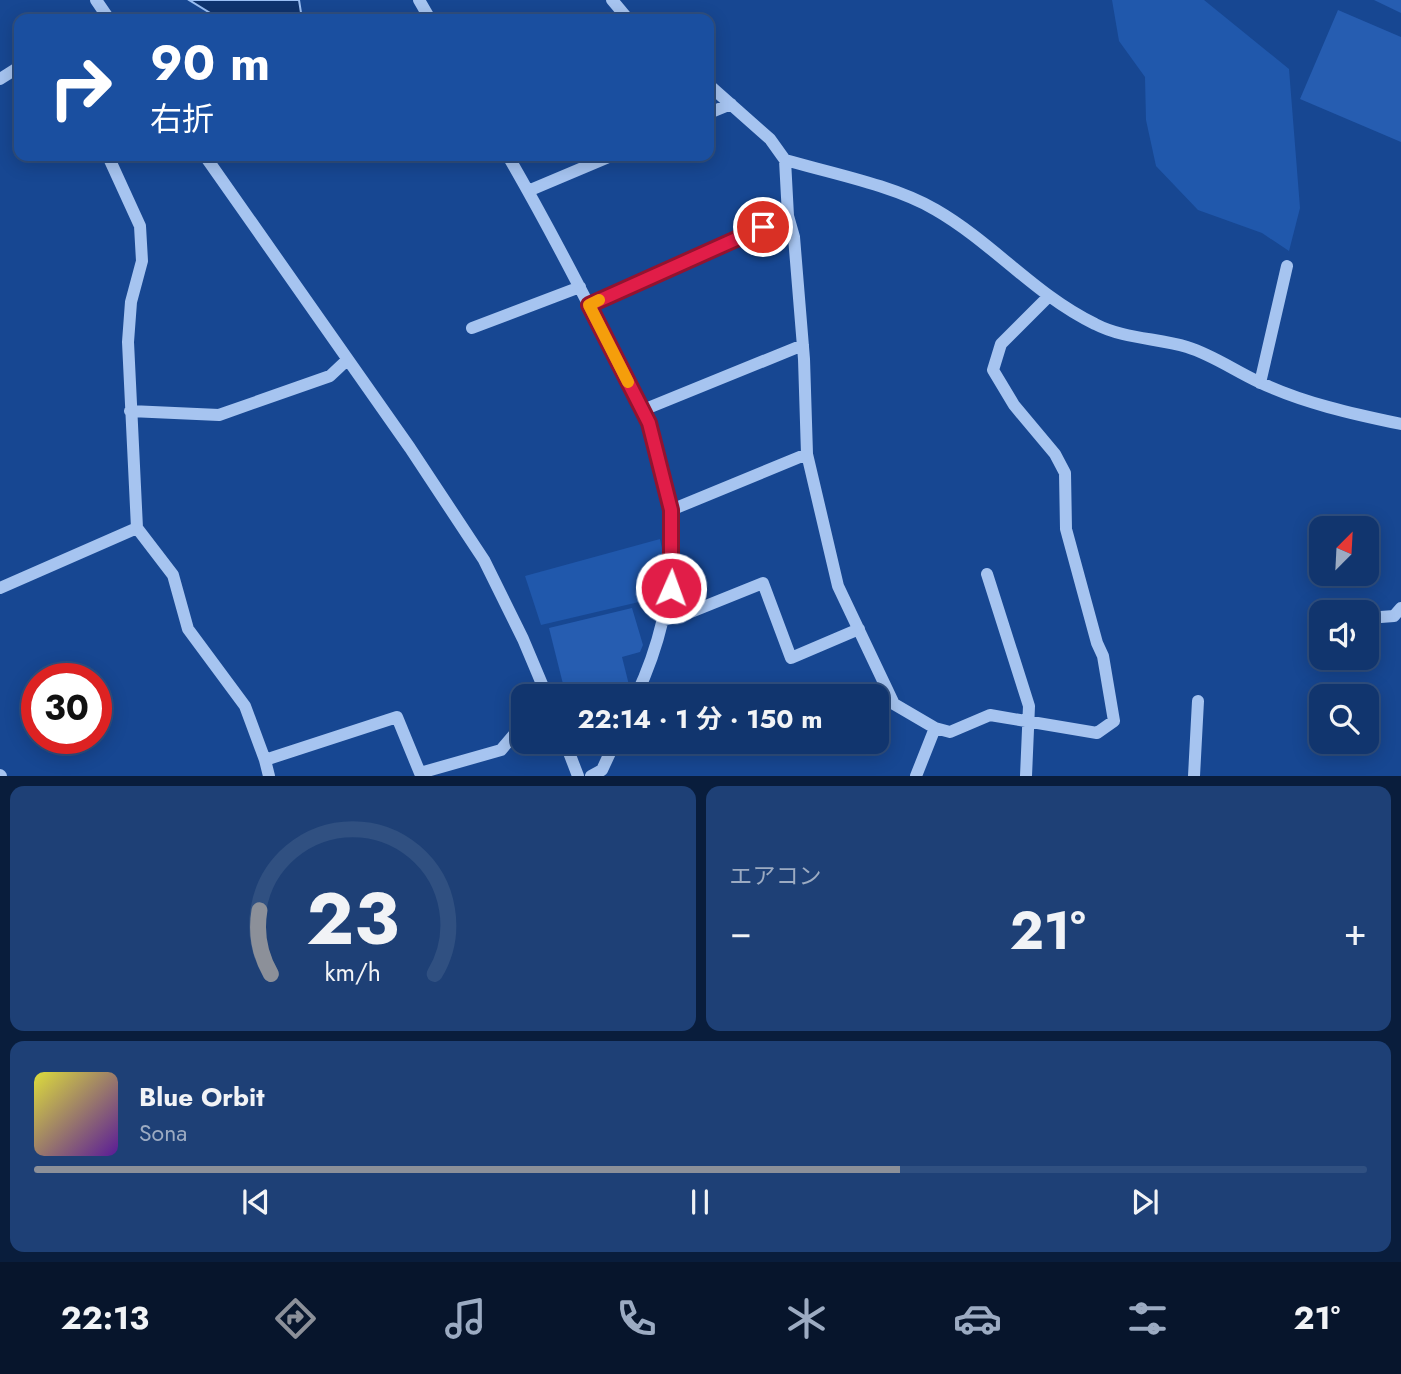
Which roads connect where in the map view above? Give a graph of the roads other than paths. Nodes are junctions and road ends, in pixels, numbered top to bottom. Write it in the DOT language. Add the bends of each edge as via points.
graph roads {
  1 [pos="612,0"];
  2 [pos="624,14"];
  3 [pos="714,89"];
  4 [pos="731,104"];
  5 [pos="714,111"];
  6 [pos="785,160"];
  7 [pos="110,161"];
  8 [pos="208,161"];
  9 [pos="511,161"];
  10 [pos="599,161"];
  11 [pos="528,191"];
  12 [pos="788,216"];
  13 [pos="1287,266"];
  14 [pos="580,287"];
  15 [pos="1047,298"];
  16 [pos="589,305"];
  17 [pos="472,328"];
  18 [pos="803,345"];
  19 [pos="347,360"];
  20 [pos="1260,383"];
  21 [pos="643,410"];
  22 [pos="130,411"];
  23 [pos="1401,424"];
  24 [pos="807,454"];
  25 [pos="671,510"];
  26 [pos="137,528"];
  27 [pos="987,574"];
  28 [pos="0,588"];
  29 [pos="1401,608"];
  30 [pos="1379,617"];
  31 [pos="664,620"];
  32 [pos="859,629"];
  33 [pos="542,684"];
  34 [pos="640,684"];
  35 [pos="1198,701"];
  36 [pos="1030,723"];
  37 [pos="935,728"];
  38 [pos="511,738"];
  39 [pos="570,754"];
  40 [pos="609,754"];
  41 [pos="265,760"];
  42 [pos="269,775"];
  43 [pos="578,775"];
  44 [pos="591,775"];
  45 [pos="916,775"];
  46 [pos="1026,775"];
  47 [pos="1194,775"];
  1 -- 2 [label="street"];
  3 -- 4 [label="street"];
  4 -- 5 [label="street"];
  4 -- 6 [label="street" via="770,139"];
  6 -- 12 [label="street"];
  6 -- 15 [label="street" via="934,208 973,234"];
  7 -- 22 [label="street" via="140,226 142,261 131,302 128,342"];
  8 -- 19 [label="street"];
  9 -- 11 [label="street"];
  10 -- 11 [label="street"];
  11 -- 14 [label="street"];
  12 -- 16 [label="street"];
  12 -- 18 [label="street" via="794,237"];
  13 -- 20 [label="street"];
  14 -- 16 [label="street"];
  14 -- 17 [label="street"];
  15 -- 20 [label="street" via="1096,325 1186,346"];
  15 -- 36 [label="street" via="1001,344 993,370 1065,473 1066,529 1103,656 1114,721 1097,733"];
  16 -- 21 [label="street"];
  18 -- 21 [label="street"];
  18 -- 24 [label="street"];
  19 -- 22 [label="street" via="330,376 219,415"];
  19 -- 33 [label="street" via="484,560"];
  20 -- 23 [label="street" via="1334,409"];
  21 -- 25 [label="street"];
  22 -- 26 [label="street"];
  24 -- 25 [label="street"];
  24 -- 32 [label="street" via="838,586"];
  25 -- 31 [label="street" via="671,588"];
  26 -- 28 [label="street"];
  26 -- 41 [label="street" via="173,575 188,629 245,706"];
  27 -- 36 [label="street" via="1029,706"];
  29 -- 30 [label="street" via="1394,615"];
  31 -- 32 [label="street" via="763,583 791,658"];
  31 -- 34 [label="street"];
  32 -- 37 [label="street" via="894,704"];
  35 -- 47 [label="street"];
  36 -- 37 [label="street" via="990,715 950,732"];
  36 -- 46 [label="street"];
  37 -- 45 [label="street"];
  38 -- 41 [label="street" via="501,750 420,773 397,717"];
  39 -- 43 [label="street"];
  40 -- 44 [label="street" via="602,770"];
  41 -- 42 [label="street"];
}
